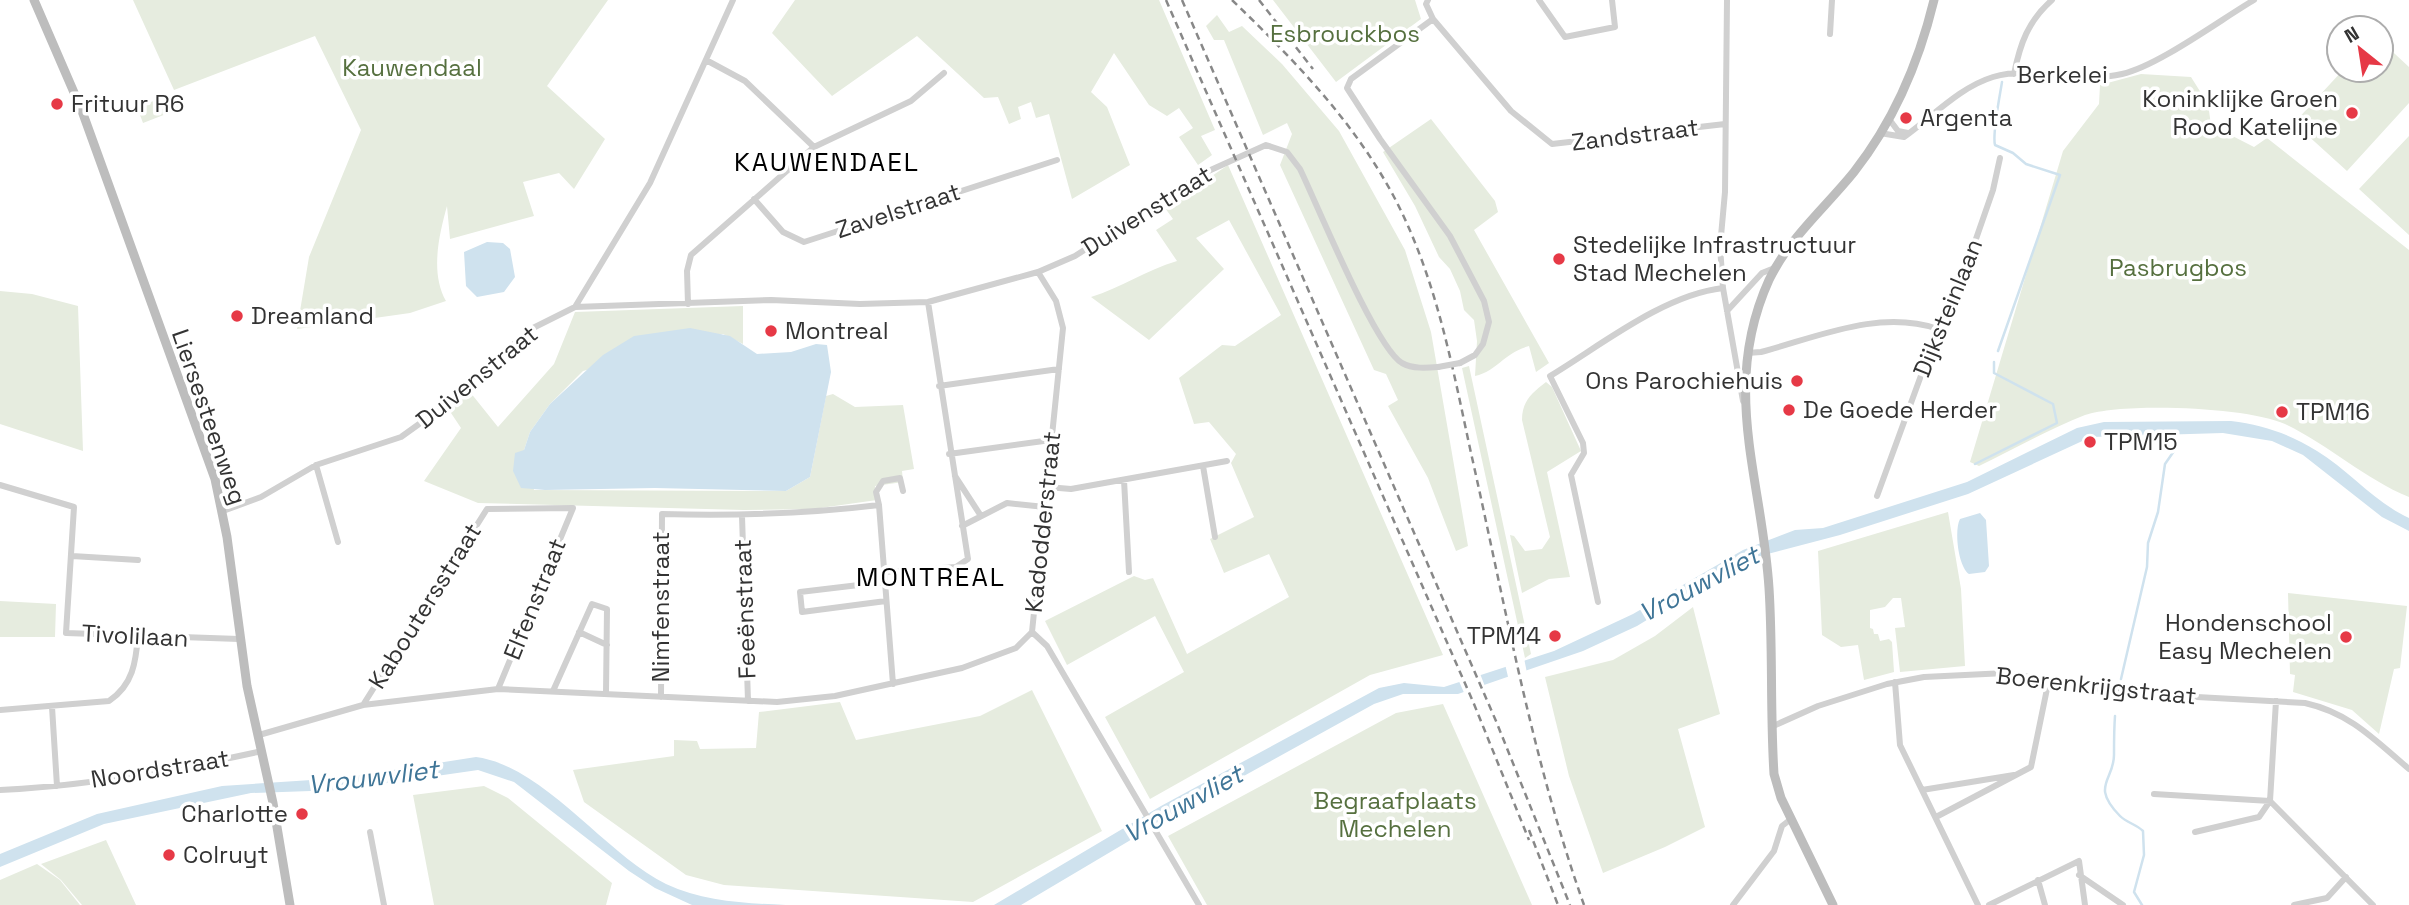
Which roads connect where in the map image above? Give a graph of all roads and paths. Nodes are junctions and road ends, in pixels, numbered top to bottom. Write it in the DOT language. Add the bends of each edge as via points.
graph roads {
  1 [pos="34,0"];
  2 [pos="733,0"];
  3 [pos="1419,0"];
  4 [pos="1539,0"];
  5 [pos="1612,0"];
  6 [pos="1727,0"];
  7 [pos="1832,0"];
  8 [pos="1934,0"];
  9 [pos="2052,0"];
  10 [pos="2253,0"];
  11 [pos="1427,2"];
  12 [pos="1433,19"];
  13 [pos="1830,33"];
  14 [pos="706,60"];
  15 [pos="944,73"];
  16 [pos="2014,74"];
  17 [pos="1889,119"];
  18 [pos="1726,124"];
  19 [pos="1910,132"];
  20 [pos="1880,133"];
  21 [pos="814,147"];
  22 [pos="2000,158"];
  23 [pos="1057,160"];
  24 [pos="754,199"];
  25 [pos="1777,267"];
  26 [pos="1038,272"];
  27 [pos="1723,288"];
  28 [pos="928,302"];
  29 [pos="688,304"];
  30 [pos="575,307"];
  31 [pos="1727,311"];
  32 [pos="1938,329"];
  33 [pos="1747,352"];
  34 [pos="1059,369"];
  35 [pos="939,386"];
  36 [pos="1744,403"];
  37 [pos="1051,440"];
  38 [pos="949,454"];
  39 [pos="1227,461"];
  40 [pos="316,465"];
  41 [pos="1203,466"];
  42 [pos="953,474"];
  43 [pos="1124,480"];
  44 [pos="0,485"];
  45 [pos="1047,487"];
  46 [pos="903,491"];
  47 [pos="1877,496"];
  48 [pos="878,505"];
  49 [pos="1045,507"];
  50 [pos="573,508"];
  51 [pos="223,511"];
  52 [pos="742,516"];
  53 [pos="981,516"];
  54 [pos="962,526"];
  55 [pos="1215,537"];
  56 [pos="338,542"];
  57 [pos="72,556"];
  58 [pos="138,559"];
  59 [pos="883,572"];
  60 [pos="1129,572"];
  61 [pos="884,582"];
  62 [pos="886,601"];
  63 [pos="1598,602"];
  64 [pos="579,632"];
  65 [pos="1032,632"];
  66 [pos="138,635"];
  67 [pos="239,639"];
  68 [pos="607,645"];
  69 [pos="2049,679"];
  70 [pos="1895,682"];
  71 [pos="892,684"];
  72 [pos="498,689"];
  73 [pos="553,691"];
  74 [pos="607,692"];
  75 [pos="661,696"];
  76 [pos="748,701"];
  77 [pos="2276,701"];
  78 [pos="363,705"];
  79 [pos="52,707"];
  80 [pos="0,710"];
  81 [pos="1771,727"];
  82 [pos="259,735"];
  83 [pos="262,751"];
  84 [pos="2409,769"];
  85 [pos="2019,774"];
  86 [pos="57,786"];
  87 [pos="0,790"];
  88 [pos="1922,790"];
  89 [pos="2154,794"];
  90 [pos="2270,801"];
  91 [pos="1936,817"];
  92 [pos="1791,819"];
  93 [pos="370,832"];
  94 [pos="2195,832"];
  95 [pos="2079,875"];
  96 [pos="2346,877"];
  97 [pos="2038,880"];
  98 [pos="2329,901"];
  99 [pos="1993,904"];
  100 [pos="290,905"];
  101 [pos="384,905"];
  102 [pos="1199,905"];
  103 [pos="1734,905"];
  104 [pos="1833,905"];
  105 [pos="1978,905"];
  106 [pos="2045,905"];
  107 [pos="2085,905"];
  108 [pos="2123,905"];
  109 [pos="2294,905"];
  110 [pos="2373,905"];
  1 -- 51 [label="main road, Liersesteenweg" via="82,111 209,459"];
  2 -- 14 [label="street"];
  3 -- 11 [label="street"];
  4 -- 5 [label="street" via="1565,37 1615,27"];
  6 -- 18 [label="street"];
  7 -- 13 [label="street"];
  8 -- 17 [label="main road" via="1911,76"];
  9 -- 16 [label="street" via="2028,26"];
  10 -- 16 [label="street, Berkelei" via="2142,68 2121,75"];
  11 -- 12 [label="street, Zandstraat"];
  12 -- 18 [label="street, Zandstraat" via="1511,111 1552,144"];
  12 -- 26 [label="street, Duivenstraat, bridge" via="1351,79 1347,88 1450,236 1484,301 1489,322 1475,355 1438,367 1408,366 1394,357 1300,169 1287,152 1272,145 1253,149 1204,173 1075,256"];
  14 -- 21 [label="street" via="745,81"];
  14 -- 30 [label="street" via="650,183"];
  15 -- 21 [label="street" via="911,101"];
  16 -- 19 [label="street, Berkelei" via="1970,88"];
  17 -- 19 [label="street" via="1899,131"];
  17 -- 20 [label="main road"];
  18 -- 27 [label="street, Zandstraat" via="1720,247"];
  19 -- 20 [label="street" via="1904,137"];
  20 -- 25 [label="main road"];
  21 -- 24 [label="street"];
  22 -- 32 [label="street, Dijksteinlaan" via="1944,331"];
  23 -- 24 [label="street, Zavelstraat" via="804,242 783,232"];
  24 -- 29 [label="street" via="691,255"];
  25 -- 31 [label="street" via="1762,273"];
  25 -- 33 [label="main road" via="1760,302"];
  26 -- 28 [label="street, Duivenstraat"];
  26 -- 34 [label="street, Kadodderstraat" via="1056,301 1063,328"];
  27 -- 31 [label="street, Zandstraat"];
  27 -- 63 [label="street" via="1672,302 1550,376 1583,443 1584,453 1571,475"];
  28 -- 29 [label="street, Duivenstraat"];
  28 -- 35 [label="street"];
  29 -- 30 [label="street, Duivenstraat"];
  30 -- 40 [label="street, Duivenstraat" via="531,329 401,437"];
  31 -- 36 [label="street, Zandstraat"];
  32 -- 33 [label="street" via="1915,321 1880,322"];
  32 -- 47 [label="street, Dijksteinlaan"];
  33 -- 36 [label="main road"];
  34 -- 35 [label="street"];
  34 -- 37 [label="street, Kadodderstraat"];
  35 -- 38 [label="street"];
  36 -- 81 [label="main road" via="1766,564"];
  37 -- 38 [label="street"];
  37 -- 45 [label="street, Kadodderstraat"];
  38 -- 42 [label="street"];
  39 -- 41 [label="street"];
  40 -- 51 [label="street, Duivenstraat" via="261,497"];
  40 -- 56 [label="street"];
  41 -- 43 [label="street"];
  41 -- 55 [label="street"];
  42 -- 53 [label="street"];
  42 -- 54 [label="street"];
  43 -- 45 [label="street" via="1071,489"];
  43 -- 60 [label="street"];
  44 -- 57 [label="street, Tivolilaan" via="74,507"];
  45 -- 49 [label="street, Kadodderstraat"];
  46 -- 48 [label="street" via="899,474 878,485"];
  48 -- 52 [label="street"];
  48 -- 59 [label="street"];
  49 -- 53 [label="street" via="1007,503"];
  49 -- 65 [label="street, Kadodderstraat"];
  50 -- 72 [label="street, Elfenstraat"];
  50 -- 78 [label="street, Kaboutersstraat" via="487,509"];
  51 -- 67 [label="main road, Liersesteenweg"];
  52 -- 75 [label="street, Nimfenstraat" via="662,514"];
  52 -- 76 [label="street, Feeënstraat"];
  53 -- 54 [label="street"];
  54 -- 59 [label="street" via="968,554 962,565"];
  57 -- 58 [label="street"];
  57 -- 66 [label="street, Tivolilaan" via="66,633"];
  59 -- 61 [label="street"];
  61 -- 62 [label="street"];
  61 -- 62 [label="street" via="800,592 802,612"];
  62 -- 71 [label="street"];
  64 -- 68 [label="street"];
  64 -- 68 [label="street" via="592,604 607,609"];
  64 -- 73 [label="street"];
  65 -- 71 [label="street, Kadodderstraat" via="1004,653 931,677"];
  65 -- 102 [label="street" via="1047,646"];
  66 -- 67 [label="street, Tivolilaan"];
  66 -- 79 [label="street" via="135,668 115,697 102,704"];
  67 -- 82 [label="main road, Liersesteenweg"];
  68 -- 74 [label="street"];
  69 -- 70 [label="street, Boerenkrijgstraat" via="2006,673"];
  69 -- 77 [label="street, Boerenkrijgstraat" via="2124,693"];
  69 -- 85 [label="street" via="2034,762"];
  70 -- 81 [label="street, Boerenkrijgstraat" via="1818,706"];
  70 -- 88 [label="street" via="1900,745"];
  71 -- 76 [label="street, Kadodderstraat" via="835,696"];
  72 -- 73 [label="street, Kadodderstraat"];
  72 -- 78 [label="street, Kadodderstraat"];
  73 -- 74 [label="street, Kadodderstraat"];
  74 -- 75 [label="street, Kadodderstraat"];
  75 -- 76 [label="street, Kadodderstraat"];
  77 -- 84 [label="street, Boerenkrijgstraat" via="2332,709"];
  77 -- 90 [label="street"];
  78 -- 82 [label="street, Kadodderstraat"];
  79 -- 80 [label="street"];
  79 -- 86 [label="street, Noordstraat"];
  81 -- 92 [label="main road" via="1774,774"];
  82 -- 83 [label="main road, Liersesteenweg"];
  83 -- 86 [label="street, Noordstraat" via="201,765"];
  83 -- 100 [label="main road, Liersesteenweg"];
  85 -- 88 [label="street"];
  85 -- 91 [label="street"];
  86 -- 87 [label="street, Noordstraat"];
  88 -- 91 [label="street"];
  89 -- 90 [label="street"];
  90 -- 94 [label="street" via="2259,817"];
  90 -- 96 [label="street"];
  91 -- 105 [label="street"];
  92 -- 103 [label="street" via="1782,826 1774,851"];
  92 -- 104 [label="main road"];
  93 -- 101 [label="street"];
  95 -- 97 [label="street" via="2079,861"];
  95 -- 107 [label="street"];
  95 -- 108 [label="street"];
  96 -- 98 [label="street"];
  96 -- 110 [label="street"];
  97 -- 99 [label="street"];
  97 -- 106 [label="street"];
  98 -- 109 [label="street"];
}
